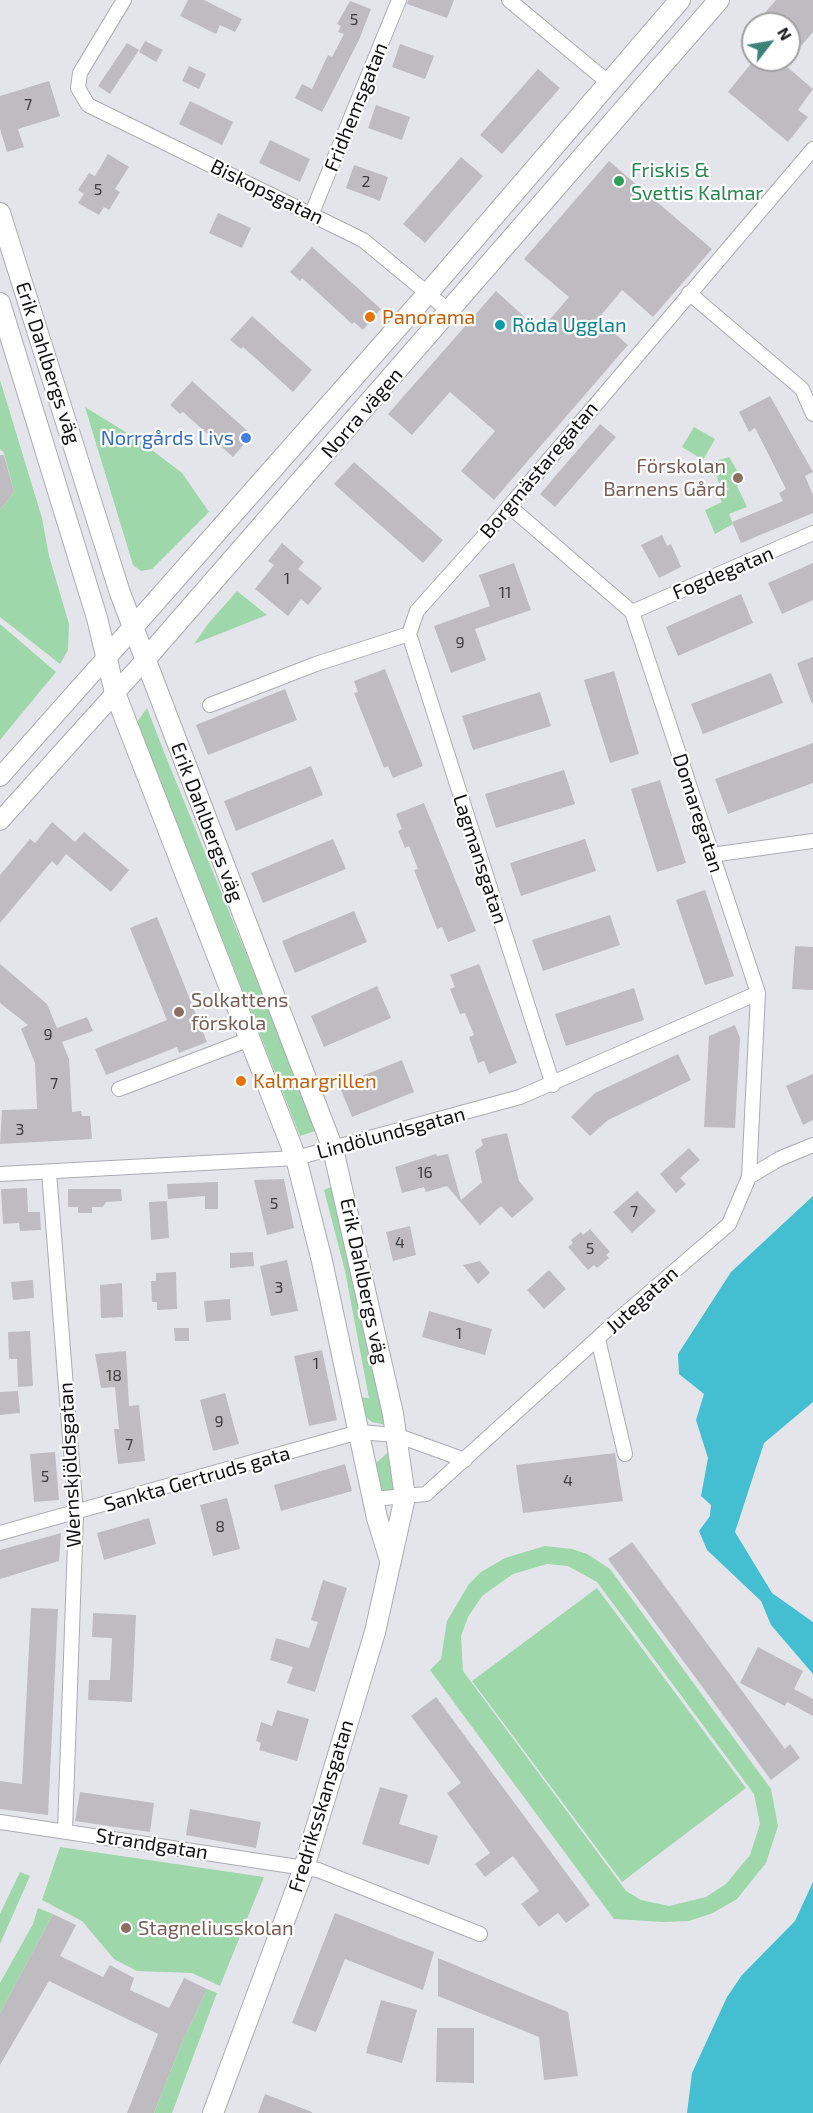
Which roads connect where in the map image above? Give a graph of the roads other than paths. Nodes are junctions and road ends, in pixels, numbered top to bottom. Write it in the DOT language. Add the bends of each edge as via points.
graph roads {
  1 [pos="123,0"];
  2 [pos="399,0"];
  3 [pos="509,0"];
  4 [pos="680,0"];
  5 [pos="719,0"];
  6 [pos="609,83"];
  7 [pos="813,149"];
  8 [pos="0,213"];
  9 [pos="312,213"];
  10 [pos="428,293"];
  11 [pos="689,294"];
  12 [pos="0,303"];
  13 [pos="449,311"];
  14 [pos="813,414"];
  15 [pos="509,506"];
  16 [pos="813,533"];
  17 [pos="632,612"];
  18 [pos="133,627"];
  19 [pos="409,634"];
  20 [pos="105,659"];
  21 [pos="144,661"];
  22 [pos="115,693"];
  23 [pos="210,705"];
  24 [pos="0,777"];
  25 [pos="0,821"];
  26 [pos="813,841"];
  27 [pos="711,855"];
  28 [pos="758,993"];
  29 [pos="250,1039"];
  30 [pos="553,1085"];
  31 [pos="119,1089"];
  32 [pos="813,1145"];
  33 [pos="333,1149"];
  34 [pos="296,1158"];
  35 [pos="49,1172"];
  36 [pos="0,1174"];
  37 [pos="749,1177"];
  38 [pos="598,1339"];
  39 [pos="359,1432"];
  40 [pos="396,1435"];
  41 [pos="625,1454"];
  42 [pos="465,1460"];
  43 [pos="405,1497"];
  44 [pos="374,1498"];
  45 [pos="76,1514"];
  46 [pos="0,1533"];
  47 [pos="391,1563"];
  48 [pos="0,1822"];
  49 [pos="66,1830"];
  50 [pos="304,1868"];
  51 [pos="480,1934"];
  52 [pos="213,2113"];
  1 -- 9 [label="street, Biskopsgatan" via="80,73 78,87 88,105"];
  2 -- 9 [label="street, Fridhemsgatan"];
  3 -- 6 [label="street"];
  4 -- 6 [label="main road, Norra vägen"];
  5 -- 13 [label="main road, Norra vägen"];
  6 -- 10 [label="main road, Norra vägen"];
  7 -- 11 [label="street, Borgmästaregatan"];
  8 -- 18 [label="main road, Erik Dahlbergs väg"];
  9 -- 10 [label="street, Biskopsgatan" via="363,240"];
  10 -- 13 [label="street, Biskopsgatan"];
  10 -- 18 [label="main road, Norra vägen"];
  11 -- 14 [label="street" via="802,389"];
  11 -- 15 [label="street, Borgmästaregatan"];
  12 -- 20 [label="main road, Erik Dahlbergs väg" via="97,618"];
  13 -- 21 [label="main road, Norra vägen"];
  15 -- 17 [label="street"];
  15 -- 19 [label="street, Borgmästaregatan" via="417,611"];
  16 -- 17 [label="street, Fogdegatan"];
  17 -- 27 [label="street, Domaregatan"];
  18 -- 20 [label="main road, Norra vägen"];
  18 -- 21 [label="main road, Erik Dahlbergs väg"];
  19 -- 23 [label="street"];
  19 -- 30 [label="street, Lagmansgatan"];
  20 -- 22 [label="main road, Erik Dahlbergs väg"];
  20 -- 24 [label="street, Norra vägen"];
  21 -- 22 [label="street, Norra vägen"];
  21 -- 33 [label="main road, Erik Dahlbergs väg"];
  22 -- 25 [label="street, Norra vägen"];
  22 -- 29 [label="main road, Erik Dahlbergs väg"];
  26 -- 27 [label="street"];
  27 -- 28 [label="street, Domaregatan"];
  28 -- 30 [label="street, Lindölundsgatan"];
  28 -- 37 [label="street, Domaregatan"];
  29 -- 31 [label="street"];
  29 -- 34 [label="main road, Erik Dahlbergs väg"];
  30 -- 33 [label="street, Lindölundsgatan"];
  32 -- 37 [label="street"];
  33 -- 34 [label="street, Lindölundsgatan"];
  33 -- 40 [label="main road, Erik Dahlbergs väg"];
  34 -- 35 [label="street, Lindölundsgatan"];
  34 -- 39 [label="main road, Erik Dahlbergs väg"];
  35 -- 36 [label="street, Lindölundsgatan"];
  35 -- 45 [label="street, Wernskjöldsgatan"];
  37 -- 38 [label="street, Jutegatan" via="729,1224"];
  38 -- 41 [label="street"];
  38 -- 42 [label="street, Jutegatan"];
  39 -- 40 [label="street"];
  39 -- 44 [label="main road, Erik Dahlbergs väg"];
  39 -- 45 [label="street, Sankta Gertruds gata"];
  40 -- 42 [label="street"];
  40 -- 43 [label="main road, Erik Dahlbergs väg"];
  42 -- 43 [label="street, Jutegatan" via="426,1494"];
  43 -- 44 [label="street"];
  43 -- 47 [label="main road, Erik Dahlbergs väg"];
  44 -- 47 [label="main road, Erik Dahlbergs väg"];
  45 -- 46 [label="street, Sankta Gertruds gata"];
  45 -- 49 [label="street, Wernskjöldsgatan"];
  47 -- 50 [label="main road, Fredriksskansgatan" via="375,1632"];
  48 -- 49 [label="street, Strandgatan"];
  49 -- 50 [label="street, Strandgatan"];
  50 -- 51 [label="street, Strandgatan" via="318,1870"];
  50 -- 52 [label="main road, Fredriksskansgatan"];
}
